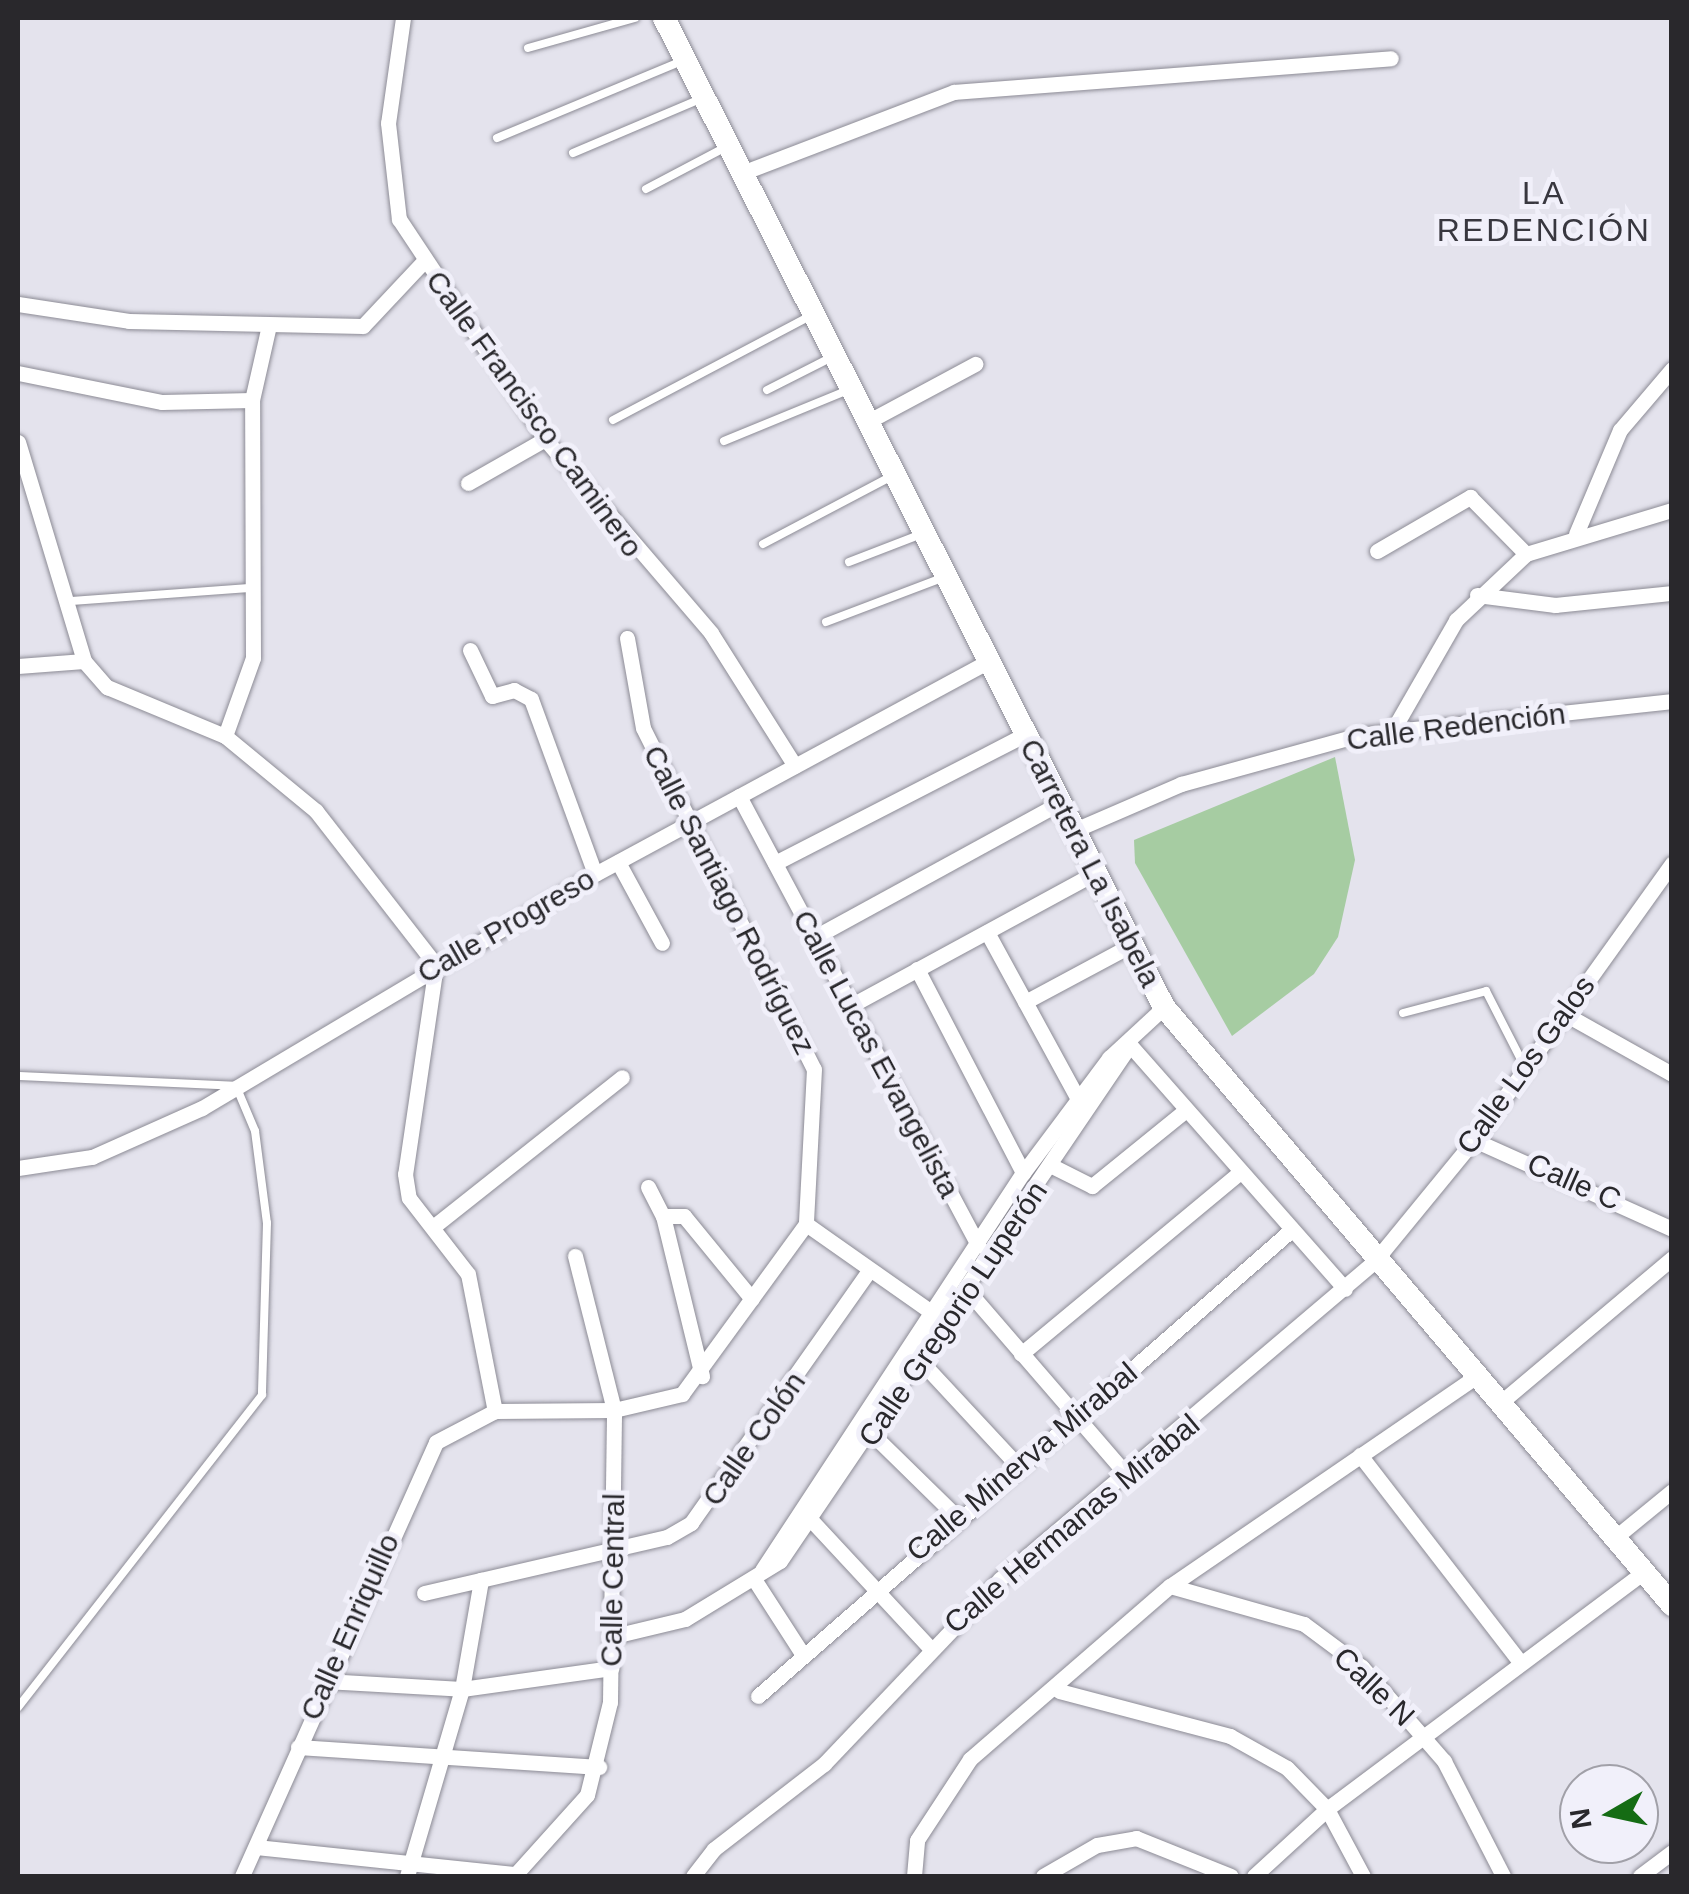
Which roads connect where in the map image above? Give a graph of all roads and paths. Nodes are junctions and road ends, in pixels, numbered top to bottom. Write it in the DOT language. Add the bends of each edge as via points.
graph roads {
  1 [pos="403,18"];
  2 [pos="636,18"];
  3 [pos="664,18"];
  4 [pos="528,48"];
  5 [pos="1391,58"];
  6 [pos="682,61"];
  7 [pos="700,99"];
  8 [pos="497,138"];
  9 [pos="726,148"];
  10 [pos="573,154"];
  11 [pos="739,174"];
  12 [pos="646,189"];
  13 [pos="424,261"];
  14 [pos="18,304"];
  15 [pos="812,314"];
  16 [pos="269,325"];
  17 [pos="834,356"];
  18 [pos="975,364"];
  19 [pos="1672,368"];
  20 [pos="18,373"];
  21 [pos="850,389"];
  22 [pos="768,390"];
  23 [pos="252,400"];
  24 [pos="613,420"];
  25 [pos="867,422"];
  26 [pos="545,440"];
  27 [pos="724,441"];
  28 [pos="18,442"];
  29 [pos="894,475"];
  30 [pos="468,484"];
  31 [pos="24,488"];
  32 [pos="1672,510"];
  33 [pos="924,533"];
  34 [pos="1576,534"];
  35 [pos="764,544"];
  36 [pos="1376,551"];
  37 [pos="1526,554"];
  38 [pos="849,562"];
  39 [pos="946,577"];
  40 [pos="249,588"];
  41 [pos="1672,593"];
  42 [pos="1477,596"];
  43 [pos="72,602"];
  44 [pos="826,622"];
  45 [pos="627,638"];
  46 [pos="470,650"];
  47 [pos="84,661"];
  48 [pos="988,662"];
  49 [pos="18,666"];
  50 [pos="1672,701"];
  51 [pos="1394,728"];
  52 [pos="226,736"];
  53 [pos="1024,736"];
  54 [pos="796,766"];
  55 [pos="739,796"];
  56 [pos="1060,803"];
  57 [pos="691,822"];
  58 [pos="1075,830"];
  59 [pos="618,862"];
  60 [pos="775,863"];
  61 [pos="1672,863"];
  62 [pos="1096,872"];
  63 [pos="595,874"];
  64 [pos="987,932"];
  65 [pos="813,938"];
  66 [pos="662,942"];
  67 [pos="1133,944"];
  68 [pos="436,965"];
  69 [pos="918,969"];
  70 [pos="1025,1002"];
  71 [pos="850,1006"];
  72 [pos="1164,1007"];
  73 [pos="1403,1014"];
  74 [pos="1564,1014"];
  75 [pos="1130,1045"];
  76 [pos="1672,1052"];
  77 [pos="1526,1069"];
  78 [pos="1666,1071"];
  79 [pos="18,1076"];
  80 [pos="622,1077"];
  81 [pos="236,1086"];
  82 [pos="1078,1099"];
  83 [pos="1186,1110"];
  84 [pos="1474,1140"];
  85 [pos="1052,1166"];
  86 [pos="18,1168"];
  87 [pos="1023,1173"];
  88 [pos="1239,1173"];
  89 [pos="648,1187"];
  90 [pos="664,1216"];
  91 [pos="806,1224"];
  92 [pos="433,1227"];
  93 [pos="1672,1229"];
  94 [pos="1289,1232"];
  95 [pos="978,1245"];
  96 [pos="574,1256"];
  97 [pos="1672,1258"];
  98 [pos="1374,1262"];
  99 [pos="868,1272"];
  100 [pos="1345,1289"];
  101 [pos="968,1291"];
  102 [pos="752,1300"];
  103 [pos="938,1317"];
  104 [pos="1021,1354"];
  105 [pos="916,1356"];
  106 [pos="702,1376"];
  107 [pos="1474,1376"];
  108 [pos="1500,1403"];
  109 [pos="614,1410"];
  110 [pos="495,1411"];
  111 [pos="1076,1418"];
  112 [pos="867,1429"];
  113 [pos="1360,1455"];
  114 [pos="1018,1466"];
  115 [pos="1127,1476"];
  116 [pos="1672,1491"];
  117 [pos="957,1517"];
  118 [pos="812,1520"];
  119 [pos="1617,1536"];
  120 [pos="614,1550"];
  121 [pos="1644,1572"];
  122 [pos="758,1574"];
  123 [pos="481,1580"];
  124 [pos="876,1584"];
  125 [pos="1170,1586"];
  126 [pos="424,1593"];
  127 [pos="1672,1605"];
  128 [pos="614,1636"];
  129 [pos="929,1647"];
  130 [pos="803,1655"];
  131 [pos="1519,1661"];
  132 [pos="612,1668"];
  133 [pos="325,1681"];
  134 [pos="462,1690"];
  135 [pos="1059,1691"];
  136 [pos="758,1696"];
  137 [pos="18,1707"];
  138 [pos="1426,1738"];
  139 [pos="298,1747"];
  140 [pos="437,1762"];
  141 [pos="599,1766"];
  142 [pos="1327,1809"];
  143 [pos="256,1848"];
  144 [pos="1672,1852"];
  145 [pos="409,1870"];
  146 [pos="1506,1873"];
  147 [pos="514,1875"];
  148 [pos="242,1876"];
  149 [pos="692,1876"];
  150 [pos="914,1876"];
  151 [pos="1043,1876"];
  152 [pos="1231,1876"];
  153 [pos="1254,1876"];
  154 [pos="1362,1876"];
  155 [pos="1640,1876"];
  1 -- 13 [label="street, Calle Francisco Caminero" via="388,123 399,220"];
  2 -- 4 [label="lane"];
  3 -- 6 [label="main road, Carretera La Isabela"];
  5 -- 11 [label="street" via="954,92"];
  6 -- 7 [label="main road, Carretera La Isabela"];
  6 -- 8 [label="lane"];
  7 -- 9 [label="main road, Carretera La Isabela"];
  7 -- 10 [label="lane"];
  9 -- 11 [label="main road, Carretera La Isabela"];
  9 -- 12 [label="lane"];
  11 -- 15 [label="main road, Carretera La Isabela"];
  13 -- 16 [label="street" via="362,326"];
  13 -- 26 [label="street, Calle Francisco Caminero"];
  14 -- 16 [label="street" via="129,321"];
  15 -- 17 [label="main road, Carretera La Isabela"];
  15 -- 24 [label="lane"];
  16 -- 23 [label="street"];
  17 -- 21 [label="main road, Carretera La Isabela"];
  17 -- 22 [label="lane"];
  18 -- 25 [label="street"];
  19 -- 34 [label="street" via="1620,430"];
  20 -- 23 [label="street" via="162,402"];
  21 -- 25 [label="main road, Carretera La Isabela"];
  21 -- 27 [label="lane"];
  23 -- 40 [label="street"];
  25 -- 29 [label="main road, Carretera La Isabela"];
  26 -- 30 [label="street"];
  26 -- 54 [label="street, Calle Francisco Caminero" via="710,634"];
  28 -- 31 [label="street"];
  29 -- 33 [label="main road, Carretera La Isabela"];
  29 -- 35 [label="lane"];
  31 -- 43 [label="street"];
  32 -- 34 [label="street"];
  33 -- 38 [label="lane"];
  33 -- 39 [label="main road, Carretera La Isabela"];
  34 -- 37 [label="street"];
  36 -- 37 [label="street" via="1470,497"];
  37 -- 42 [label="street"];
  39 -- 44 [label="lane"];
  39 -- 48 [label="main road, Carretera La Isabela"];
  40 -- 43 [label="lane"];
  40 -- 52 [label="street" via="253,658"];
  41 -- 42 [label="street" via="1555,605"];
  42 -- 51 [label="street"];
  43 -- 47 [label="street"];
  45 -- 57 [label="street, Calle Santiago Rodríguez" via="643,728"];
  46 -- 63 [label="street" via="492,696 514,690 531,700"];
  47 -- 49 [label="street"];
  47 -- 52 [label="street" via="107,687"];
  48 -- 53 [label="main road, Carretera La Isabela"];
  48 -- 54 [label="street, Calle Progreso"];
  50 -- 51 [label="street, Calle Redención"];
  51 -- 58 [label="street, Calle Redención" via="1265,756"];
  52 -- 68 [label="street" via="316,811"];
  53 -- 56 [label="main road, Carretera La Isabela"];
  53 -- 60 [label="street"];
  54 -- 55 [label="street, Calle Progreso"];
  55 -- 57 [label="street, Calle Progreso"];
  55 -- 60 [label="street, Calle Lucas Evangelista"];
  56 -- 58 [label="main road, Carretera La Isabela"];
  56 -- 65 [label="street"];
  57 -- 59 [label="street, Calle Progreso"];
  57 -- 91 [label="street, Calle Santiago Rodríguez" via="814,1069"];
  58 -- 62 [label="main road, Carretera La Isabela"];
  59 -- 63 [label="street, Calle Progreso"];
  59 -- 66 [label="street"];
  60 -- 65 [label="street, Calle Lucas Evangelista"];
  61 -- 74 [label="street, Calle Los Galos"];
  62 -- 64 [label="street"];
  62 -- 67 [label="main road, Carretera La Isabela"];
  63 -- 68 [label="street, Calle Progreso"];
  64 -- 69 [label="street"];
  64 -- 70 [label="street"];
  65 -- 71 [label="street, Calle Lucas Evangelista"];
  67 -- 70 [label="street"];
  67 -- 72 [label="main road, Carretera La Isabela"];
  68 -- 81 [label="street, Calle Progreso"];
  68 -- 92 [label="street" via="405,1174 409,1198"];
  69 -- 71 [label="street"];
  69 -- 87 [label="street"];
  70 -- 82 [label="street"];
  71 -- 95 [label="street, Calle Lucas Evangelista"];
  72 -- 75 [label="street, Calle Gregorio Luperón"];
  72 -- 98 [label="main road, Carretera La Isabela"];
  73 -- 77 [label="lane" via="1486,991"];
  74 -- 77 [label="street, Calle Los Galos"];
  74 -- 78 [label="street"];
  75 -- 82 [label="street, Calle Gregorio Luperón"];
  75 -- 83 [label="street"];
  75 -- 85 [label="street, Calle Gregorio Luperón"];
  76 -- 78 [label="street"];
  77 -- 84 [label="street, Calle Los Galos"];
  79 -- 81 [label="lane"];
  80 -- 92 [label="street"];
  81 -- 86 [label="street, Calle Progreso" via="149,1136"];
  81 -- 137 [label="lane" via="256,1131 267,1222 262,1395"];
  82 -- 87 [label="street, Calle Gregorio Luperón"];
  83 -- 85 [label="street" via="1092,1186"];
  83 -- 88 [label="street"];
  84 -- 93 [label="street, Calle C"];
  84 -- 98 [label="street, Calle Los Galos"];
  85 -- 101 [label="street, Calle Gregorio Luperón"];
  87 -- 95 [label="street, Calle Gregorio Luperón"];
  88 -- 94 [label="street"];
  88 -- 104 [label="street"];
  89 -- 90 [label="street"];
  90 -- 102 [label="street" via="684,1216"];
  90 -- 106 [label="street"];
  91 -- 99 [label="street"];
  91 -- 102 [label="street"];
  92 -- 110 [label="street" via="478,1303"];
  94 -- 100 [label="street"];
  94 -- 111 [label="street, Calle Minerva Mirabal"];
  95 -- 103 [label="street, Calle Gregorio Luperón"];
  96 -- 109 [label="street, Calle Central"];
  97 -- 108 [label="street"];
  98 -- 100 [label="street, Calle Hermanas Mirabal"];
  98 -- 107 [label="main road, Carretera La Isabela"];
  99 -- 103 [label="street"];
  99 -- 120 [label="street, Calle Colón" via="710,1505 666,1537"];
  100 -- 115 [label="street, Calle Hermanas Mirabal"];
  101 -- 103 [label="street, Calle Gregorio Luperón"];
  101 -- 104 [label="street"];
  102 -- 106 [label="street"];
  103 -- 105 [label="street, Calle Gregorio Luperón"];
  104 -- 111 [label="street"];
  105 -- 112 [label="street, Calle Gregorio Luperón"];
  105 -- 114 [label="street"];
  106 -- 109 [label="street" via="659,1404"];
  107 -- 108 [label="main road, Carretera La Isabela"];
  107 -- 113 [label="street"];
  108 -- 119 [label="main road, Carretera La Isabela"];
  109 -- 110 [label="street"];
  109 -- 120 [label="street, Calle Central"];
  110 -- 133 [label="street, Calle Enriquillo" via="436,1442"];
  111 -- 114 [label="street, Calle Minerva Mirabal"];
  111 -- 115 [label="street"];
  112 -- 117 [label="street"];
  112 -- 118 [label="street, Calle Gregorio Luperón"];
  112 -- 122 [label="street, Calle Gregorio Luperón"];
  113 -- 125 [label="street"];
  113 -- 131 [label="street"];
  114 -- 117 [label="street, Calle Minerva Mirabal"];
  115 -- 129 [label="street, Calle Hermanas Mirabal"];
  116 -- 119 [label="street"];
  117 -- 124 [label="street, Calle Minerva Mirabal"];
  118 -- 122 [label="street, Calle Gregorio Luperón"];
  118 -- 124 [label="street"];
  119 -- 121 [label="main road, Carretera La Isabela"];
  120 -- 123 [label="street, Calle Colón"];
  120 -- 128 [label="street, Calle Central"];
  121 -- 127 [label="main road, Carretera La Isabela"];
  121 -- 131 [label="street"];
  122 -- 128 [label="street, Calle Gregorio Luperón" via="685,1619"];
  122 -- 130 [label="street"];
  123 -- 126 [label="street, Calle Colón"];
  123 -- 134 [label="street"];
  124 -- 129 [label="street"];
  124 -- 130 [label="street, Calle Minerva Mirabal"];
  125 -- 135 [label="street"];
  125 -- 138 [label="street, Calle N" via="1304,1624 1362,1667"];
  128 -- 132 [label="street, Calle Central"];
  129 -- 149 [label="street, Calle Hermanas Mirabal" via="824,1764 714,1849"];
  130 -- 136 [label="street, Calle Minerva Mirabal"];
  131 -- 138 [label="street"];
  132 -- 134 [label="street"];
  132 -- 141 [label="street, Calle Central"];
  133 -- 134 [label="street"];
  133 -- 139 [label="street, Calle Enriquillo"];
  134 -- 140 [label="street"];
  135 -- 142 [label="street" via="1230,1736 1287,1768"];
  135 -- 150 [label="street" via="970,1759 938,1799 916,1840"];
  138 -- 142 [label="street"];
  138 -- 146 [label="street, Calle N"];
  139 -- 140 [label="street"];
  139 -- 143 [label="street, Calle Enriquillo"];
  140 -- 141 [label="street"];
  140 -- 145 [label="street"];
  141 -- 147 [label="street, Calle Central" via="587,1795"];
  142 -- 153 [label="street"];
  142 -- 154 [label="street"];
  143 -- 145 [label="street"];
  143 -- 148 [label="street, Calle Enriquillo"];
  144 -- 155 [label="street"];
  145 -- 147 [label="street"];
  151 -- 152 [label="street" via="1097,1846 1136,1838"];
}
